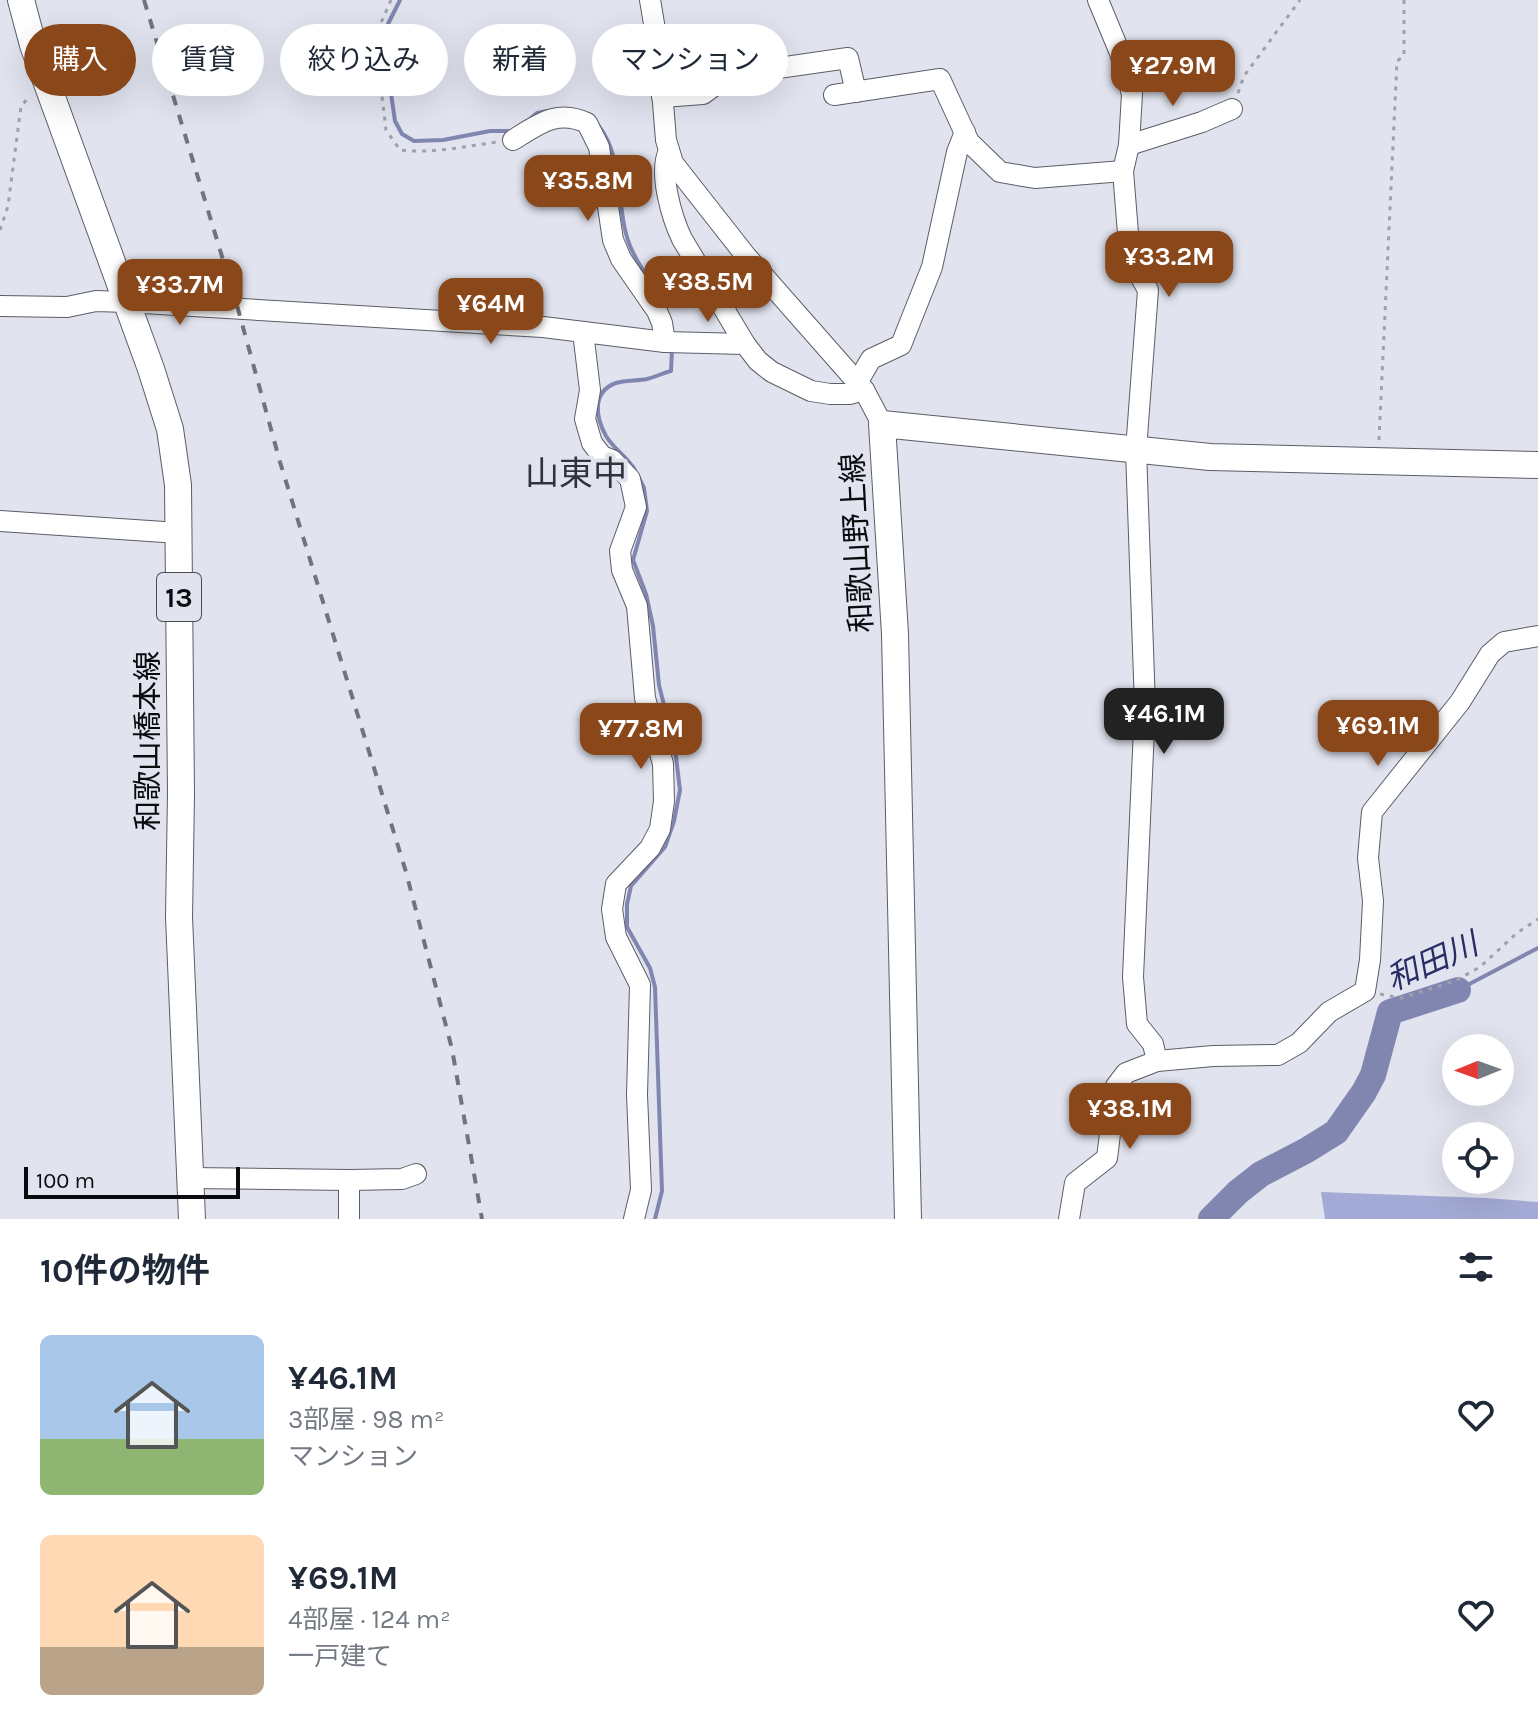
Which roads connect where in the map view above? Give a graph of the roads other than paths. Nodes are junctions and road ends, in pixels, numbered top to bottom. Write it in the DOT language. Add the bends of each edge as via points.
graph roads {
  1 [pos="21,0"];
  2 [pos="650,0"];
  3 [pos="1098,0"];
  4 [pos="856,92"];
  5 [pos="834,95"];
  6 [pos="662,97"];
  7 [pos="1232,109"];
  8 [pos="965,132"];
  9 [pos="513,140"];
  10 [pos="1129,145"];
  11 [pos="669,151"];
  12 [pos="1123,171"];
  13 [pos="126,302"];
  14 [pos="0,306"];
  15 [pos="583,332"];
  16 [pos="665,342"];
  17 [pos="745,344"];
  18 [pos="861,386"];
  19 [pos="882,424"];
  20 [pos="1136,450"];
  21 [pos="1538,465"];
  22 [pos="0,521"];
  23 [pos="179,533"];
  24 [pos="1538,636"];
  25 [pos="1157,1061"];
  26 [pos="416,1174"];
  27 [pos="190,1178"];
  28 [pos="349,1180"];
  29 [pos="192,1219"];
  30 [pos="349,1219"];
  31 [pos="634,1219"];
  32 [pos="908,1219"];
  33 [pos="1069,1219"];
  1 -- 13 [label="main road, 和歌山橋本線 / 13"];
  2 -- 6 [label="street"];
  3 -- 10 [label="street" via="1132,94"];
  4 -- 5 [label="street"];
  4 -- 6 [label="street" via="848,58 729,75 703,94"];
  4 -- 8 [label="street" via="940,79"];
  6 -- 11 [label="street"];
  7 -- 10 [label="street"];
  8 -- 12 [label="street" via="1000,172 1035,178"];
  8 -- 18 [label="street" via="932,267 901,345 871,359"];
  9 -- 16 [label="street" via="543,121 572,116 587,123 599,147 613,240 657,311"];
  10 -- 12 [label="street"];
  11 -- 17 [label="street" via="665,178 673,222"];
  11 -- 18 [label="street" via="746,256"];
  12 -- 20 [label="street" via="1130,258 1148,290"];
  13 -- 14 [label="street"];
  13 -- 15 [label="street"];
  13 -- 23 [label="main road, 和歌山橋本線 / 13" via="170,429"];
  15 -- 16 [label="street"];
  15 -- 31 [label="street" via="590,390 585,419 592,443 630,479 636,507 620,551 637,606 645,698 663,764 660,829 650,848 616,884 612,909 616,937 640,985 641,1190"];
  16 -- 17 [label="street"];
  17 -- 18 [label="street" via="772,372 811,391 849,394"];
  18 -- 19 [label="street"];
  19 -- 20 [label="main road, 和歌山野上線"];
  19 -- 32 [label="main road, 和歌山野上線" via="895,634"];
  20 -- 21 [label="main road, 和歌山野上線" via="1210,457"];
  20 -- 25 [label="street" via="1145,706 1133,977 1137,1024 1153,1044"];
  22 -- 23 [label="street"];
  23 -- 27 [label="main road, 和歌山橋本線 / 13" via="179,917"];
  24 -- 25 [label="street" via="1504,642 1490,654 1460,702 1372,812 1368,858 1373,901 1365,991 1329,1012 1299,1043 1278,1055"];
  25 -- 33 [label="street" via="1126,1073 1116,1086 1107,1158 1075,1183"];
  26 -- 28 [label="street"];
  27 -- 28 [label="street"];
  27 -- 29 [label="main road, 和歌山橋本線 / 13"];
  28 -- 30 [label="street"];
}
